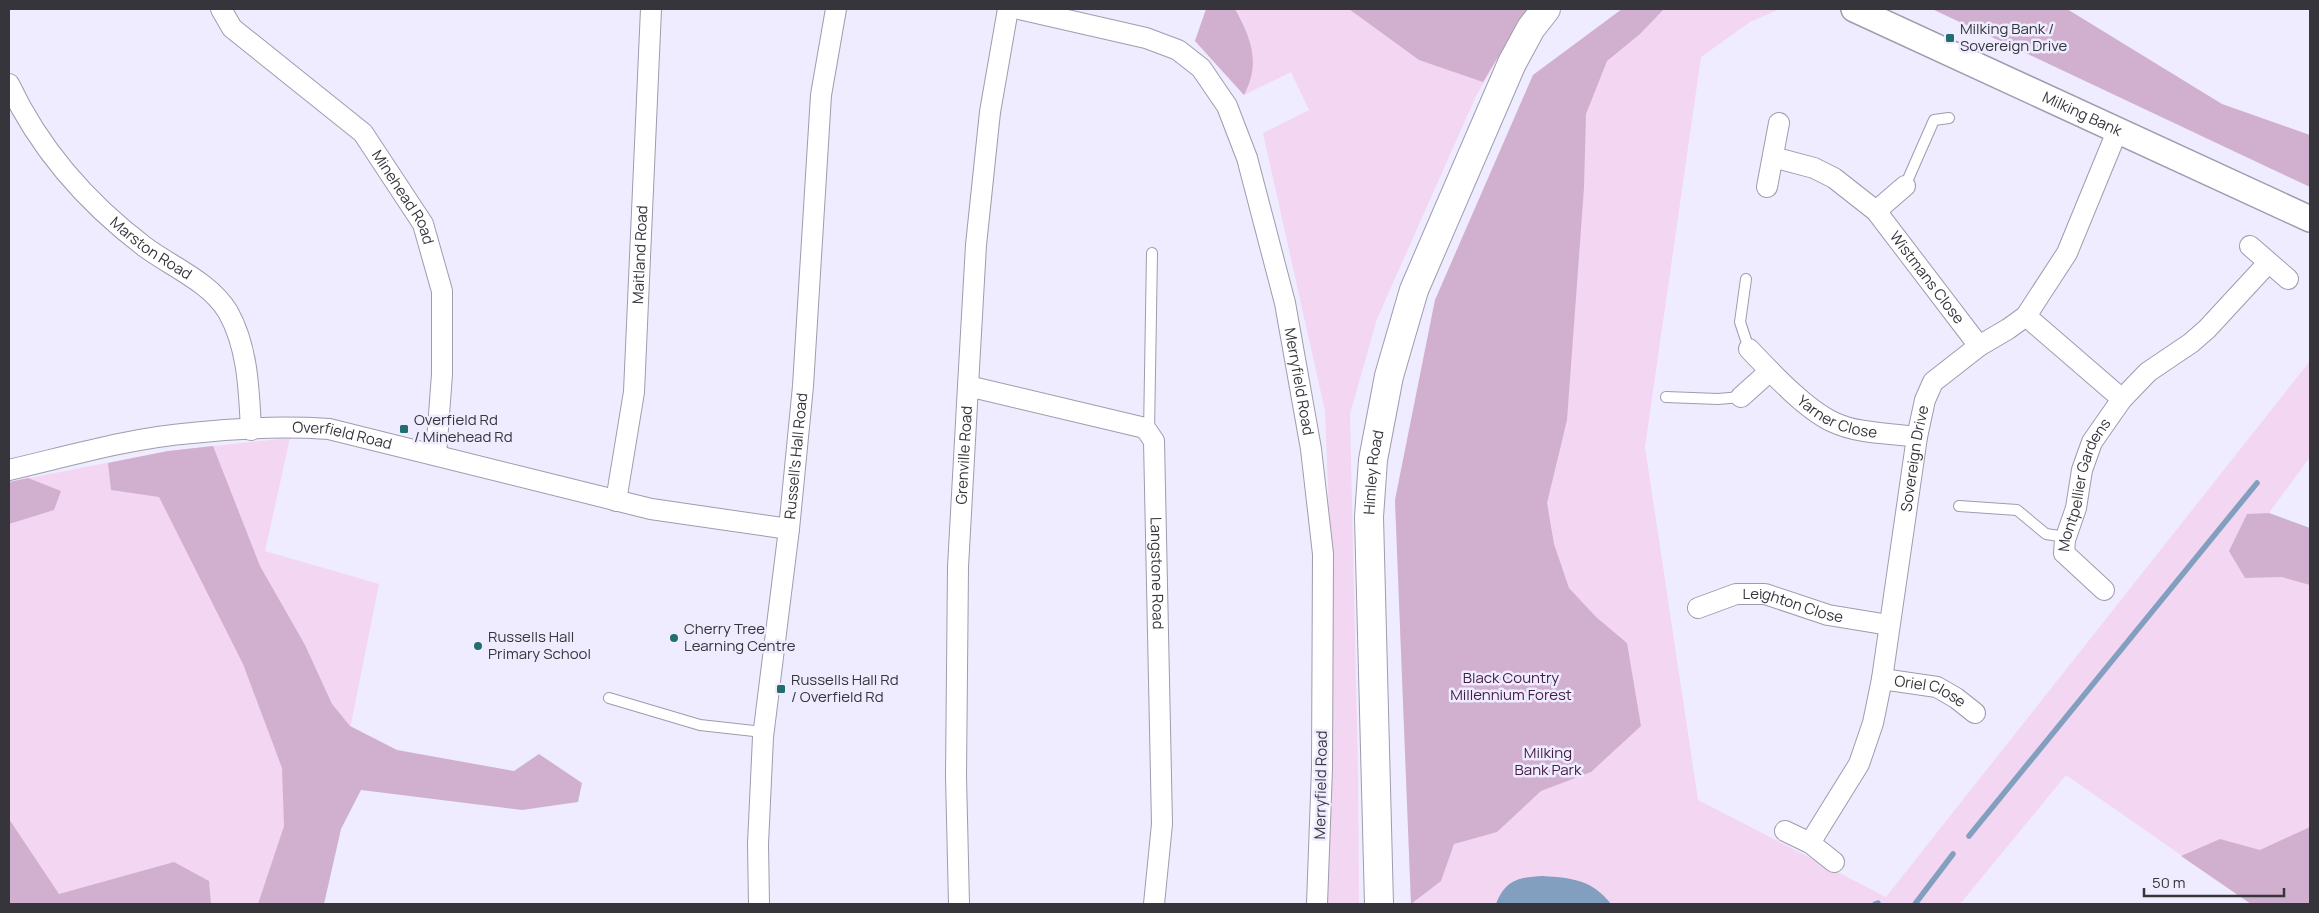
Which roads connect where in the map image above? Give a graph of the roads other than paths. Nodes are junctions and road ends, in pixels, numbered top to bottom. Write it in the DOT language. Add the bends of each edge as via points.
graph roads {
  1 [pos="222,9"];
  2 [pos="651,9"];
  3 [pos="836,9"];
  4 [pos="1008,9"];
  5 [pos="1019,9"];
  6 [pos="1546,9"];
  7 [pos="1563,9"];
  8 [pos="1854,9"];
  9 [pos="1512,63"];
  10 [pos="9,84"];
  11 [pos="1949,118"];
  12 [pos="1780,123"];
  13 [pos="2118,129"];
  14 [pos="1773,157"];
  15 [pos="1905,186"];
  16 [pos="1767,187"];
  17 [pos="1876,211"];
  18 [pos="2310,219"];
  19 [pos="2250,246"];
  20 [pos="1152,253"];
  21 [pos="2268,264"];
  22 [pos="1746,279"];
  23 [pos="2288,279"];
  24 [pos="2026,316"];
  25 [pos="1979,346"];
  26 [pos="1749,349"];
  27 [pos="1770,371"];
  28 [pos="968,386"];
  29 [pos="1666,397"];
  30 [pos="1741,397"];
  31 [pos="2122,399"];
  32 [pos="251,430"];
  33 [pos="1149,434"];
  34 [pos="1917,436"];
  35 [pos="436,455"];
  36 [pos="9,470"];
  37 [pos="616,501"];
  38 [pos="1959,506"];
  39 [pos="789,529"];
  40 [pos="2066,537"];
  41 [pos="2104,590"];
  42 [pos="1698,608"];
  43 [pos="1889,625"];
  44 [pos="1882,679"];
  45 [pos="609,698"];
  46 [pos="1975,713"];
  47 [pos="763,732"];
  48 [pos="1785,831"];
  49 [pos="1810,843"];
  50 [pos="1834,862"];
  51 [pos="758,904"];
  52 [pos="959,904"];
  53 [pos="1154,904"];
  54 [pos="1317,904"];
  55 [pos="1379,904"];
  1 -- 35 [label="street, Minehead Road" via="232,28 363,133 423,224 442,291 442,374"];
  2 -- 37 [label="street, Maitland Road" via="634,392"];
  3 -- 39 [label="street, Russell's Hall Road" via="821,95 803,386"];
  4 -- 28 [label="street, Grenville Road" via="990,112 976,245"];
  5 -- 54 [label="street, Merryfield Road" via="1146,38 1178,50 1201,68 1227,106 1247,158 1285,302 1311,449 1323,554 1322,768"];
  6 -- 9 [label="main road, Himley Road" via="1531,28"];
  7 -- 9 [label="main road, Himley Road"];
  8 -- 13 [label="street, Milking Bank"];
  9 -- 55 [label="main road, Himley Road" via="1414,290 1389,376 1373,460 1369,517"];
  10 -- 32 [label="street, Marston Road" via="42,142 70,179 110,220 214,294 228,312 237,333 248,379"];
  11 -- 15 [label="lane" via="1934,120"];
  12 -- 14 [label="street"];
  13 -- 18 [label="street, Milking Bank"];
  13 -- 24 [label="street, Sovereign Drive" via="2066,253"];
  14 -- 16 [label="street"];
  14 -- 17 [label="street, Wistmans Close" via="1814,168 1834,178"];
  15 -- 17 [label="street"];
  17 -- 25 [label="street, Wistmans Close"];
  19 -- 21 [label="street"];
  20 -- 33 [label="lane"];
  21 -- 23 [label="street"];
  21 -- 31 [label="street, Montpellier Gardens" via="2207,329 2148,372"];
  22 -- 26 [label="lane" via="1740,322"];
  24 -- 25 [label="street, Sovereign Drive"];
  24 -- 31 [label="street, Montpellier Gardens"];
  25 -- 34 [label="street, Sovereign Drive" via="1933,382 1925,400"];
  26 -- 27 [label="street, Yarner Close"];
  27 -- 30 [label="street"];
  27 -- 34 [label="street, Yarner Close" via="1815,411 1834,423"];
  28 -- 33 [label="street" via="1145,428"];
  28 -- 52 [label="street, Grenville Road" via="958,568 956,776"];
  29 -- 30 [label="lane"];
  31 -- 40 [label="street, Montpellier Gardens" via="2092,442"];
  32 -- 35 [label="street, Overfield Road" via="287,427 328,429"];
  32 -- 36 [label="street, Overfield Road" via="157,438"];
  33 -- 53 [label="street, Langstone Road" via="1154,441 1162,824"];
  34 -- 43 [label="street, Sovereign Drive"];
  35 -- 37 [label="street, Overfield Road"];
  37 -- 39 [label="street, Overfield Road"];
  38 -- 40 [label="lane" via="2017,510 2046,534"];
  39 -- 47 [label="street, Russell's Hall Road"];
  40 -- 41 [label="street, Montpellier Gardens" via="2064,553"];
  42 -- 43 [label="street, Leighton Close" via="1736,594 1765,594 1828,615"];
  43 -- 44 [label="street, Sovereign Drive"];
  44 -- 46 [label="street, Oriel Close" via="1937,688"];
  44 -- 49 [label="street, Sovereign Drive" via="1873,723 1859,764"];
  45 -- 47 [label="lane" via="700,725"];
  47 -- 51 [label="street, Russell's Hall Road"];
  48 -- 49 [label="street"];
  49 -- 50 [label="street"];
}
